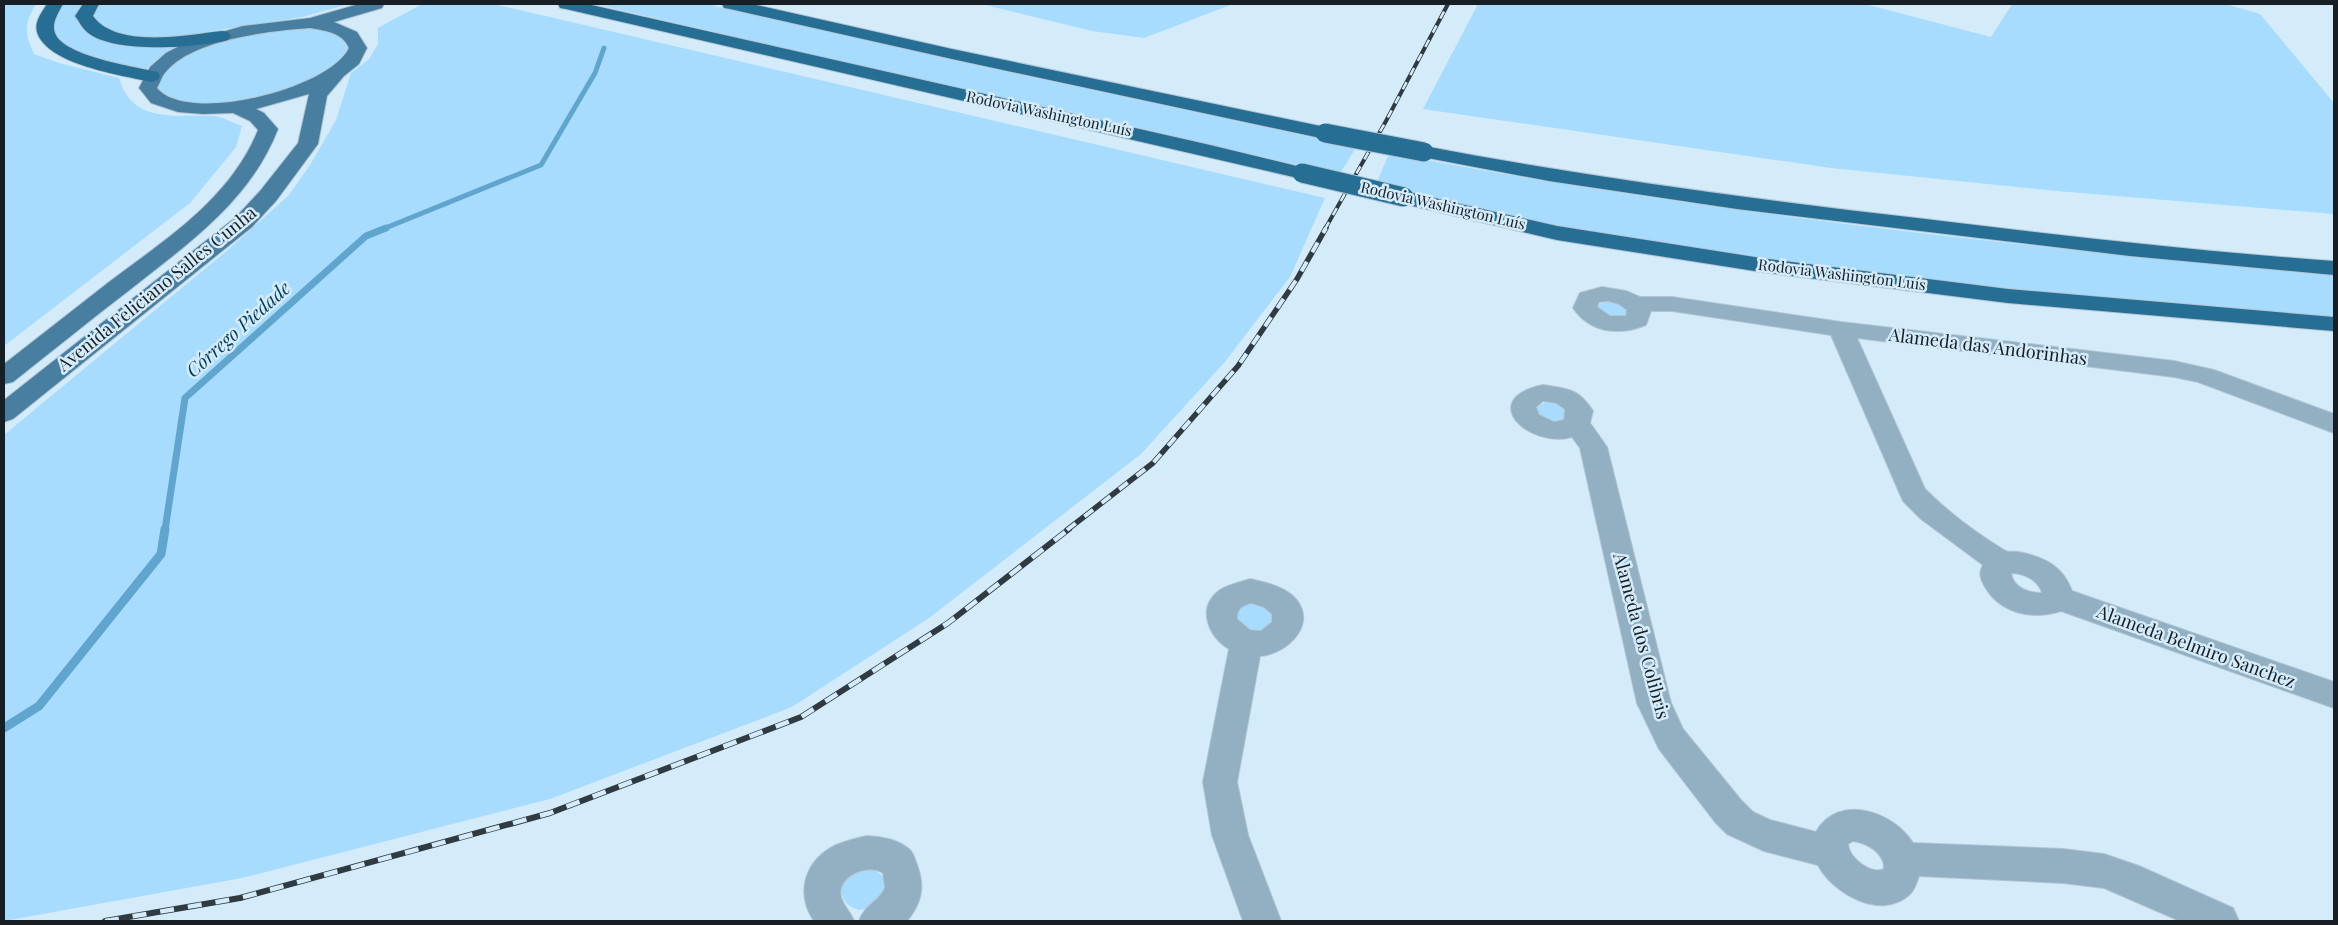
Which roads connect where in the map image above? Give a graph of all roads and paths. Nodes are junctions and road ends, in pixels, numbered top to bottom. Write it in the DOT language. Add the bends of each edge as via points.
graph roads {
  1 [pos="55,4"];
  2 [pos="91,4"];
  3 [pos="566,4"];
  4 [pos="730,4"];
  5 [pos="383,5"];
  6 [pos="310,23"];
  7 [pos="222,36"];
  8 [pos="354,37"];
  9 [pos="336,74"];
  10 [pos="151,76"];
  11 [pos="235,106"];
  12 [pos="2334,268"];
  13 [pos="1635,304"];
  14 [pos="2334,324"];
  15 [pos="1841,329"];
  16 [pos="4,376"];
  17 [pos="4,413"];
  18 [pos="2334,424"];
  19 [pos="1577,425"];
  20 [pos="1246,643"];
  21 [pos="2334,696"];
  22 [pos="835,921"];
  23 [pos="878,921"];
  24 [pos="1262,921"];
  25 [pos="2220,921"];
  1 -- 10 [label="highway" via="46,18 46,33 56,47 74,56"];
  2 -- 7 [label="highway" via="84,16 86,23 107,37 169,41"];
  3 -- 14 [label="highway, Rodovia Washington Luís, bridge" via="1110,127 1557,233 1761,265 2008,296"];
  4 -- 12 [label="highway, bridge" via="1326,133 1590,183 2078,244"];
  5 -- 6 [label="main road"];
  5 -- 8 [label="main road"];
  6 -- 7 [label="main road" via="256,28"];
  6 -- 8 [label="main road" via="341,29"];
  7 -- 10 [label="main road" via="166,61"];
  8 -- 9 [label="main road" via="358,48 352,60"];
  9 -- 11 [label="main road" via="308,88"];
  9 -- 17 [label="main road, Avenida Feliciano Salles Cunha" via="318,94 308,144 244,222"];
  10 -- 11 [label="main road" via="148,88 152,94 174,106"];
  11 -- 16 [label="main road, Avenida Feliciano Salles Cunha" via="257,117 268,129 263,147 219,204 181,239"];
  13 -- 15 [label="street, Alameda das Andorinhas" via="1672,304"];
  15 -- 18 [label="street, Alameda das Andorinhas" via="2174,368 2205,376"];
  15 -- 21 [label="street, Alameda Belmiro Sanchez" via="1913,494 1931,512 2002,564 1995,570 1995,579 2012,597 2040,606 2058,598"];
  19 -- 25 [label="street, Alameda dos Colibris" via="1593,447 1661,721 1671,739 1740,823 1764,835 1830,852 1829,839 1836,829 1849,825 1865,826 1881,833 1903,859 2063,866 2104,871"];
  20 -- 24 [label="street" via="1220,782 1221,802"];
  22 -- 23 [label="street" via="826,912 822,901 827,875 837,863 849,856 877,851 899,864 905,888 900,901"];
}
